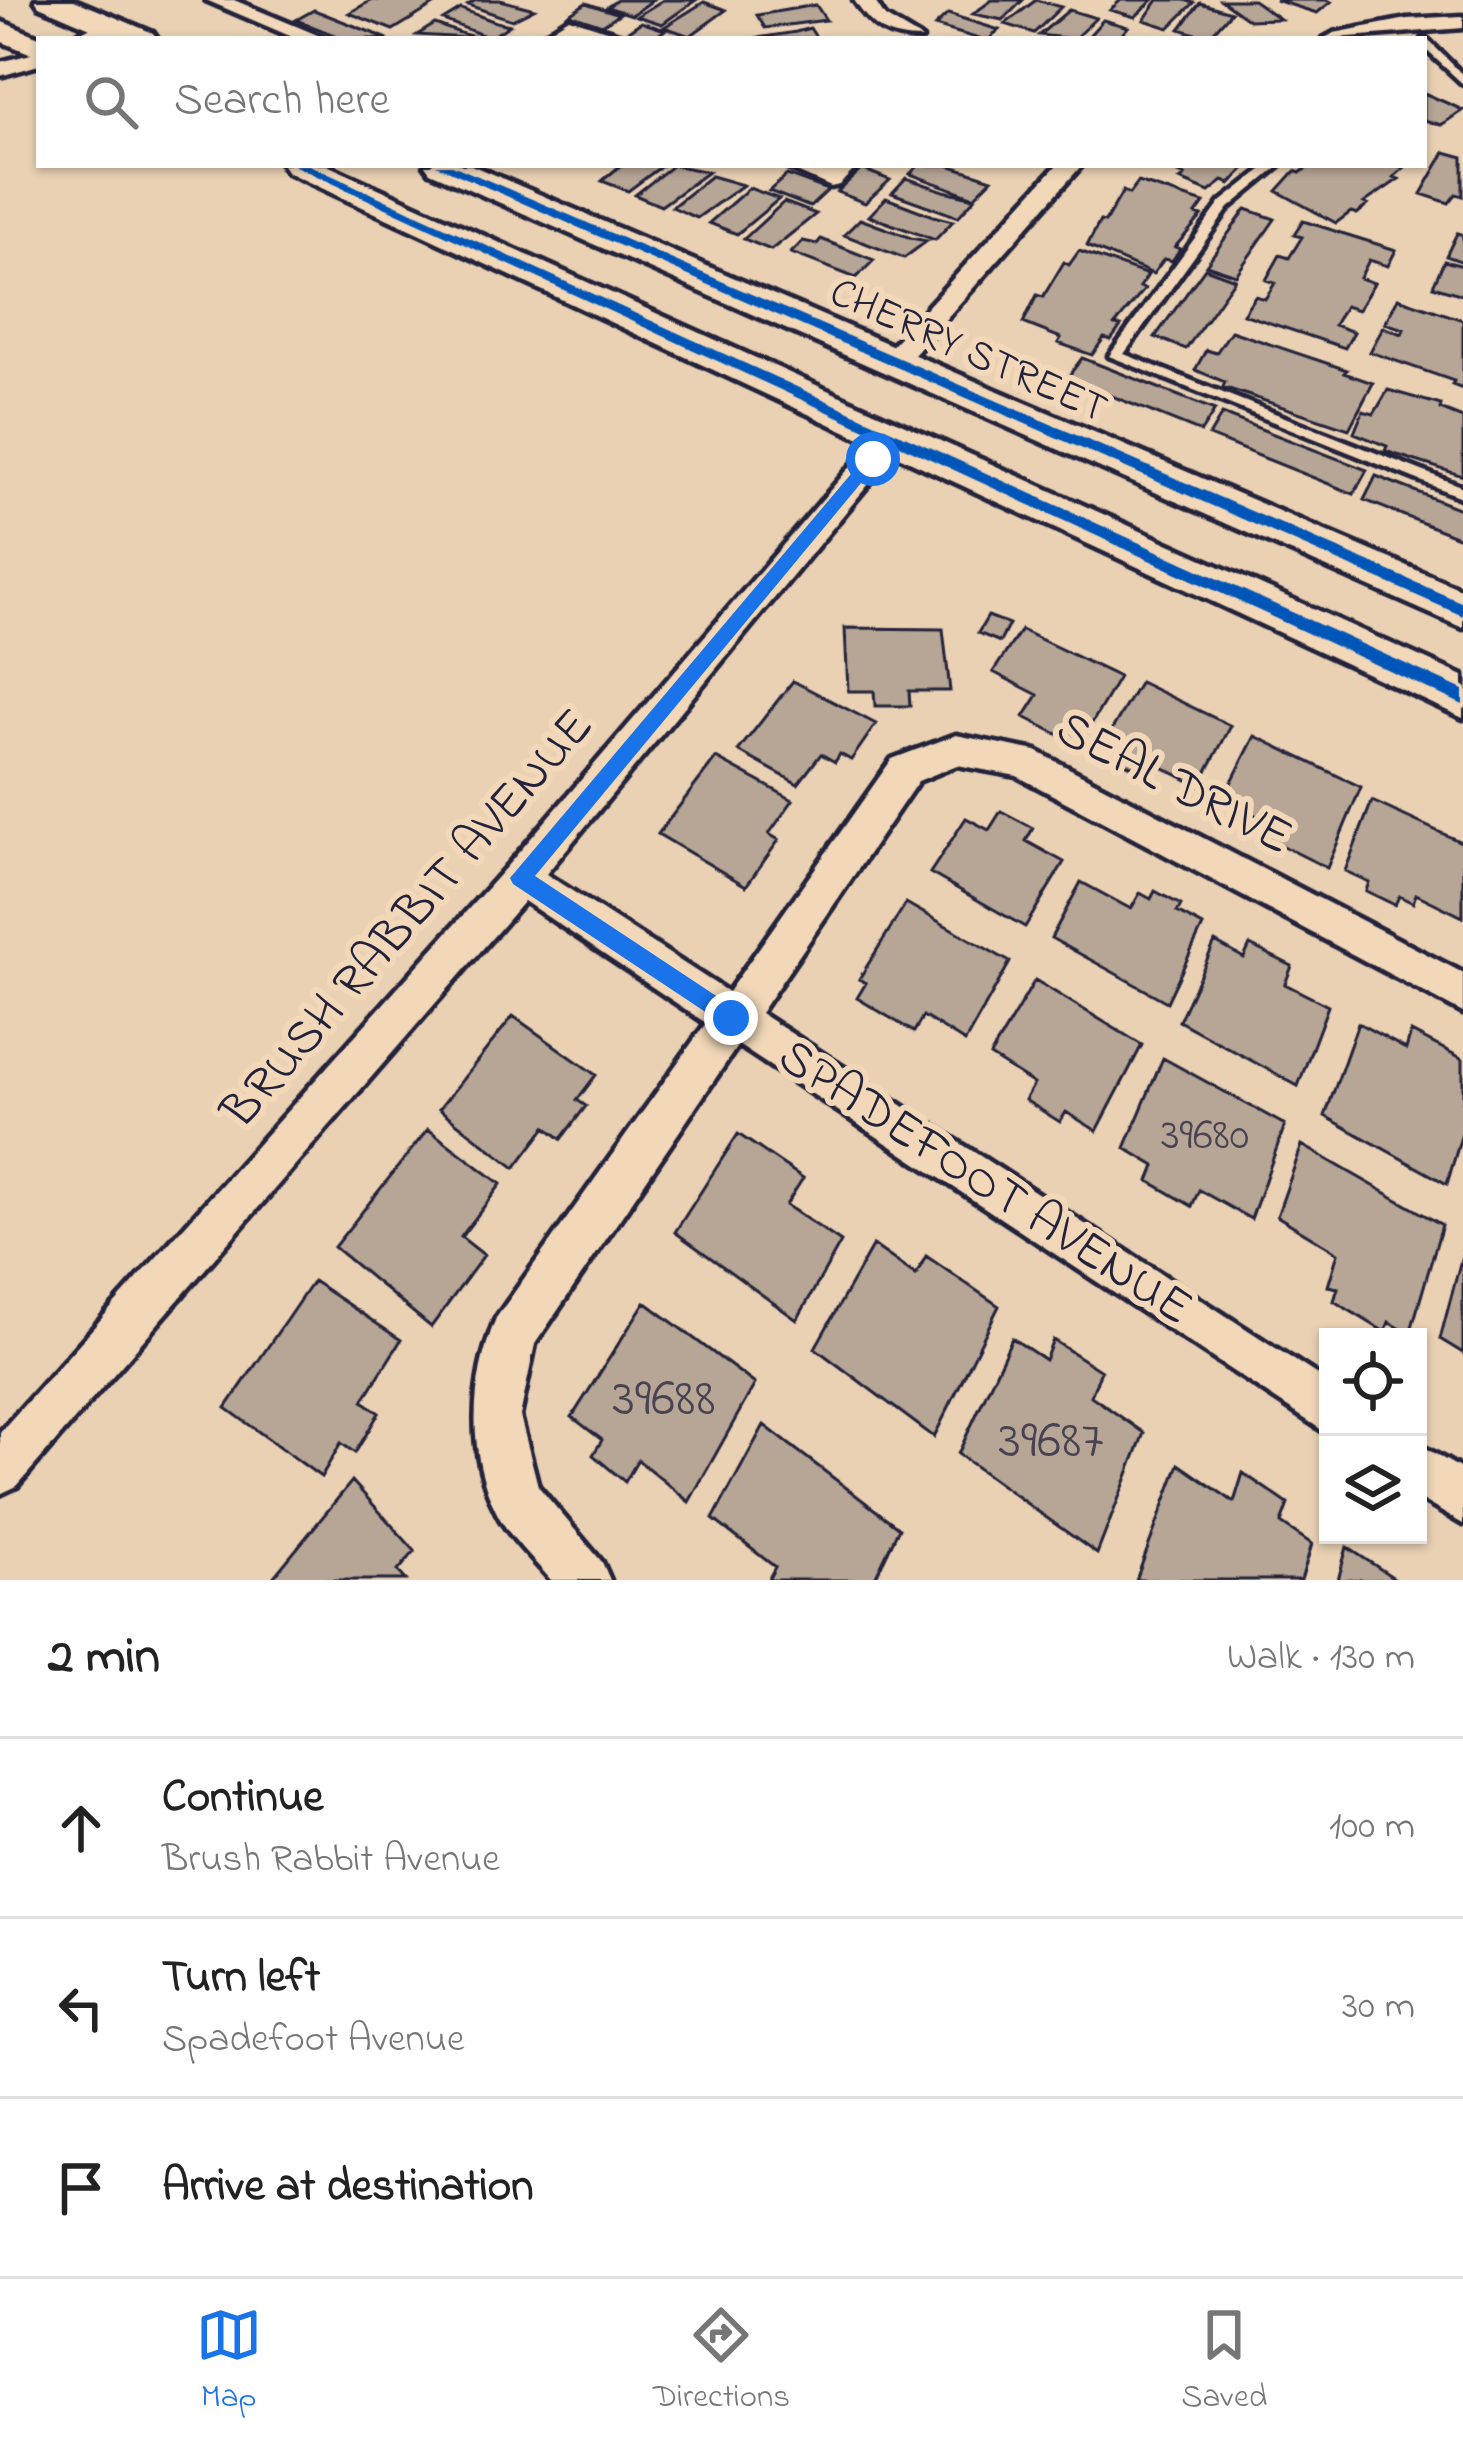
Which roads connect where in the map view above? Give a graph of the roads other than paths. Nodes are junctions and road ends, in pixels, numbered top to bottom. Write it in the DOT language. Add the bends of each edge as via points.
graph roads {
  1 [pos="49,0"];
  2 [pos="217,0"];
  3 [pos="864,0"];
  4 [pos="1463,22"];
  5 [pos="107,25"];
  6 [pos="0,30"];
  7 [pos="84,36"];
  8 [pos="134,36"];
  9 [pos="308,36"];
  10 [pos="551,36"];
  11 [pos="606,36"];
  12 [pos="892,36"];
  13 [pos="1417,36"];
  14 [pos="1427,46"];
  15 [pos="25,60"];
  16 [pos="1463,81"];
  17 [pos="0,86"];
  18 [pos="306,168"];
  19 [pos="449,168"];
  20 [pos="801,168"];
  21 [pos="844,168"];
  22 [pos="1067,168"];
  23 [pos="1271,168"];
  24 [pos="896,358"];
  25 [pos="1017,416"];
  26 [pos="892,436"];
  27 [pos="1463,493"];
  28 [pos="1463,610"];
  29 [pos="1463,698"];
  30 [pos="520,878"];
  31 [pos="1463,994"];
  32 [pos="731,1018"];
  33 [pos="1319,1404"];
  34 [pos="0,1469"];
  35 [pos="1427,1475"];
  36 [pos="1463,1499"];
  37 [pos="584,1580"];
  1 -- 5 [label="main road"];
  2 -- 9 [label="street"];
  3 -- 12 [label="street"];
  4 -- 13 [label="street"];
  5 -- 7 [label="street"];
  5 -- 8 [label="main road"];
  6 -- 15 [label="main road"];
  10 -- 11 [label="street" via="569,24"];
  14 -- 16 [label="lane"];
  15 -- 17 [label="street"];
  18 -- 26 [label="main road"];
  19 -- 24 [label="main road, CHERRY STREET"];
  20 -- 21 [label="street" via="831,180"];
  22 -- 24 [label="street"];
  23 -- 27 [label="lane" via="1225,205 1116,356"];
  24 -- 25 [label="main road, CHERRY STREET"];
  25 -- 26 [label="main road" via="954,416"];
  25 -- 28 [label="main road, CHERRY STREET"];
  26 -- 29 [label="main road"];
  26 -- 30 [label="street, BRUSH RABBIT AVENUE"];
  30 -- 32 [label="street, SPADEFOOT AVENUE"];
  30 -- 34 [label="street, BRUSH RABBIT AVENUE"];
  31 -- 32 [label="street, SEAL DRIVE" via="1023,762 956,750 905,770"];
  32 -- 33 [label="street, SPADEFOOT AVENUE"];
  32 -- 37 [label="street, SEAL DRIVE" via="513,1335 496,1416 515,1499"];
  35 -- 36 [label="street"];
}
